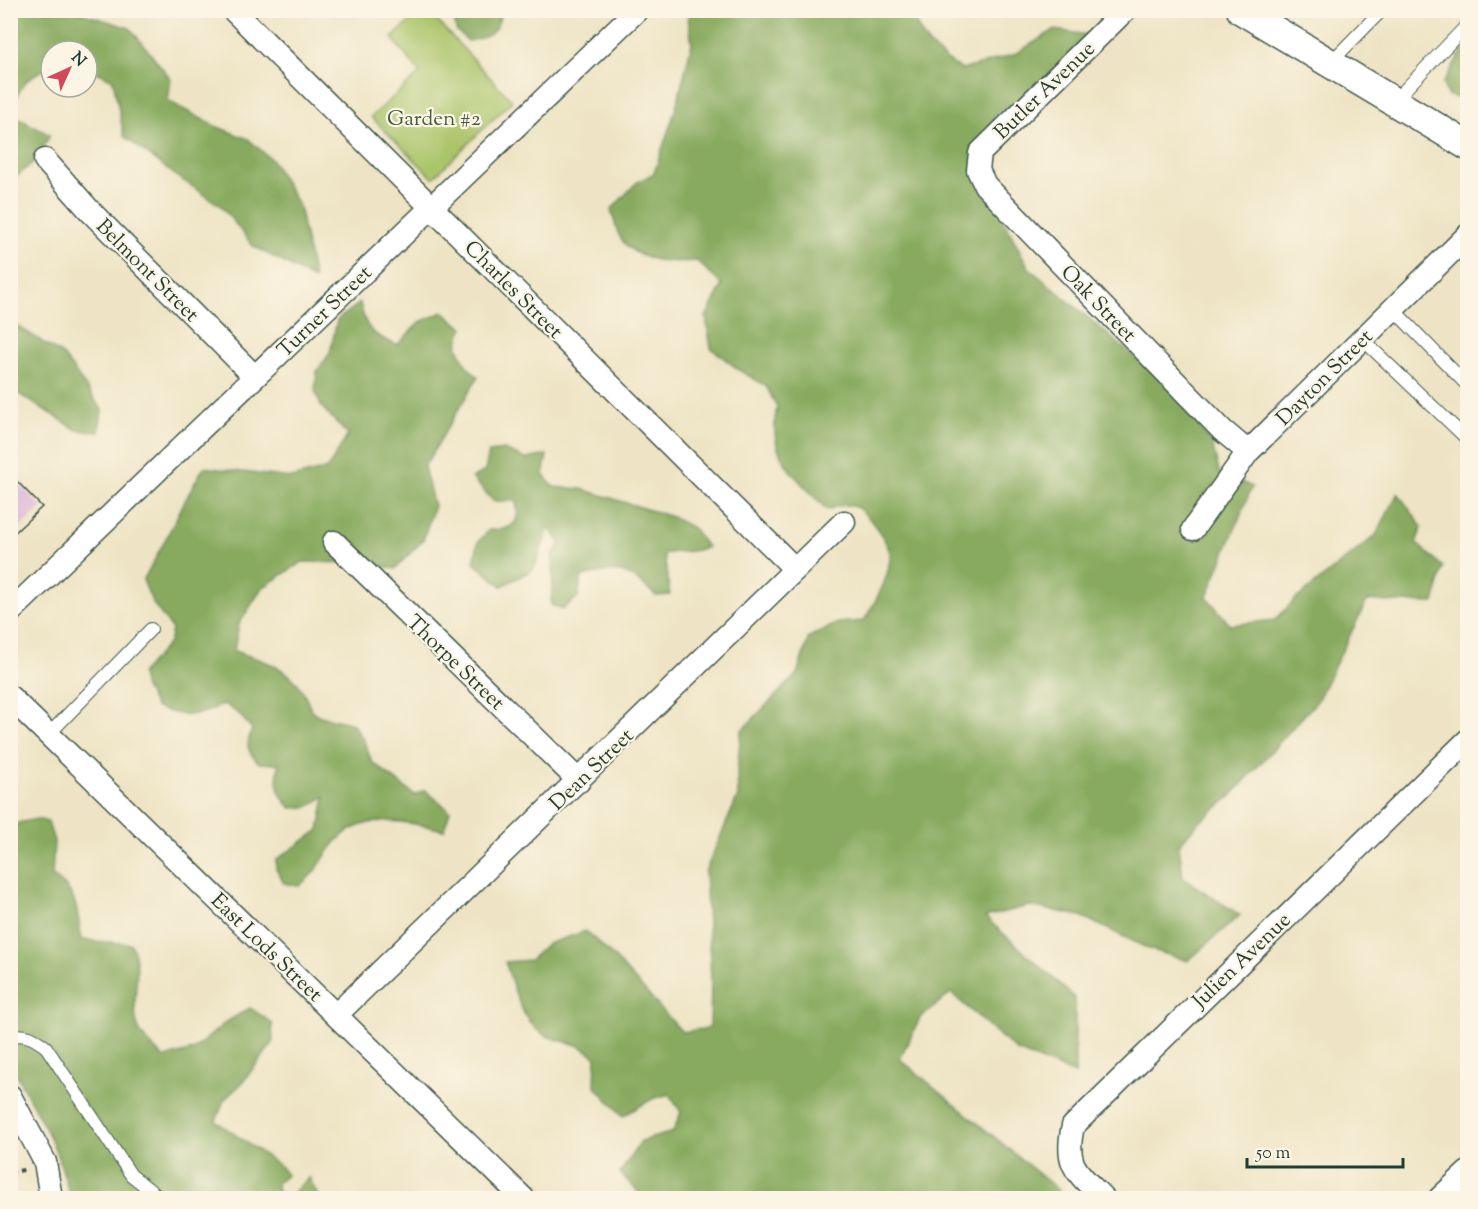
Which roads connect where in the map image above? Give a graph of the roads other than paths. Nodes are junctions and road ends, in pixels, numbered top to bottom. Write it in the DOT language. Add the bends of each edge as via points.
graph roads {
  1 [pos="233,10"];
  2 [pos="637,10"];
  3 [pos="1125,10"];
  4 [pos="1241,10"];
  5 [pos="1382,10"];
  6 [pos="1467,24"];
  7 [pos="1330,64"];
  8 [pos="1393,102"];
  9 [pos="988,144"];
  10 [pos="1467,146"];
  11 [pos="45,160"];
  12 [pos="434,208"];
  13 [pos="1467,235"];
  14 [pos="1393,309"];
  15 [pos="1362,339"];
  16 [pos="255,377"];
  17 [pos="1467,386"];
  18 [pos="1467,440"];
  19 [pos="1248,452"];
  20 [pos="844,522"];
  21 [pos="1193,529"];
  22 [pos="334,542"];
  23 [pos="795,569"];
  24 [pos="10,612"];
  25 [pos="151,629"];
  26 [pos="10,697"];
  27 [pos="49,734"];
  28 [pos="1467,740"];
  29 [pos="579,781"];
  30 [pos="336,1015"];
  31 [pos="10,1036"];
  32 [pos="10,1096"];
  33 [pos="1467,1172"];
  34 [pos="1101,1196"];
  35 [pos="51,1198"];
  36 [pos="159,1198"];
  37 [pos="522,1198"];
  38 [pos="1440,1198"];
  1 -- 12 [label="street, Charles Street"];
  2 -- 12 [label="street, Turner Street"];
  3 -- 9 [label="street, Butler Avenue"];
  4 -- 7 [label="street"];
  5 -- 7 [label="lane"];
  6 -- 8 [label="lane"];
  7 -- 8 [label="street"];
  8 -- 10 [label="street"];
  9 -- 19 [label="street, Oak Street" via="978,160 985,185 1222,430"];
  11 -- 16 [label="street, Belmont Street" via="90,211"];
  12 -- 16 [label="street, Turner Street"];
  12 -- 23 [label="street, Charles Street"];
  13 -- 14 [label="street, Dayton Street"];
  14 -- 15 [label="street, Dayton Street"];
  14 -- 17 [label="lane"];
  15 -- 18 [label="lane"];
  15 -- 19 [label="street, Dayton Street"];
  16 -- 24 [label="street, Turner Street"];
  19 -- 21 [label="street, Dayton Street"];
  20 -- 23 [label="street, Dean Street"];
  22 -- 29 [label="street, Thorpe Street"];
  23 -- 29 [label="street, Dean Street"];
  25 -- 27 [label="lane"];
  26 -- 27 [label="street, East Lods Street"];
  27 -- 30 [label="street, East Lods Street"];
  28 -- 34 [label="street, Julien Avenue" via="1072,1126 1068,1147 1072,1166"];
  29 -- 30 [label="street, Dean Street"];
  30 -- 37 [label="street, East Lods Street"];
  31 -- 36 [label="lane" via="33,1037 46,1047 131,1174"];
  32 -- 35 [label="street" via="45,1162"];
  33 -- 38 [label="street"];
}
